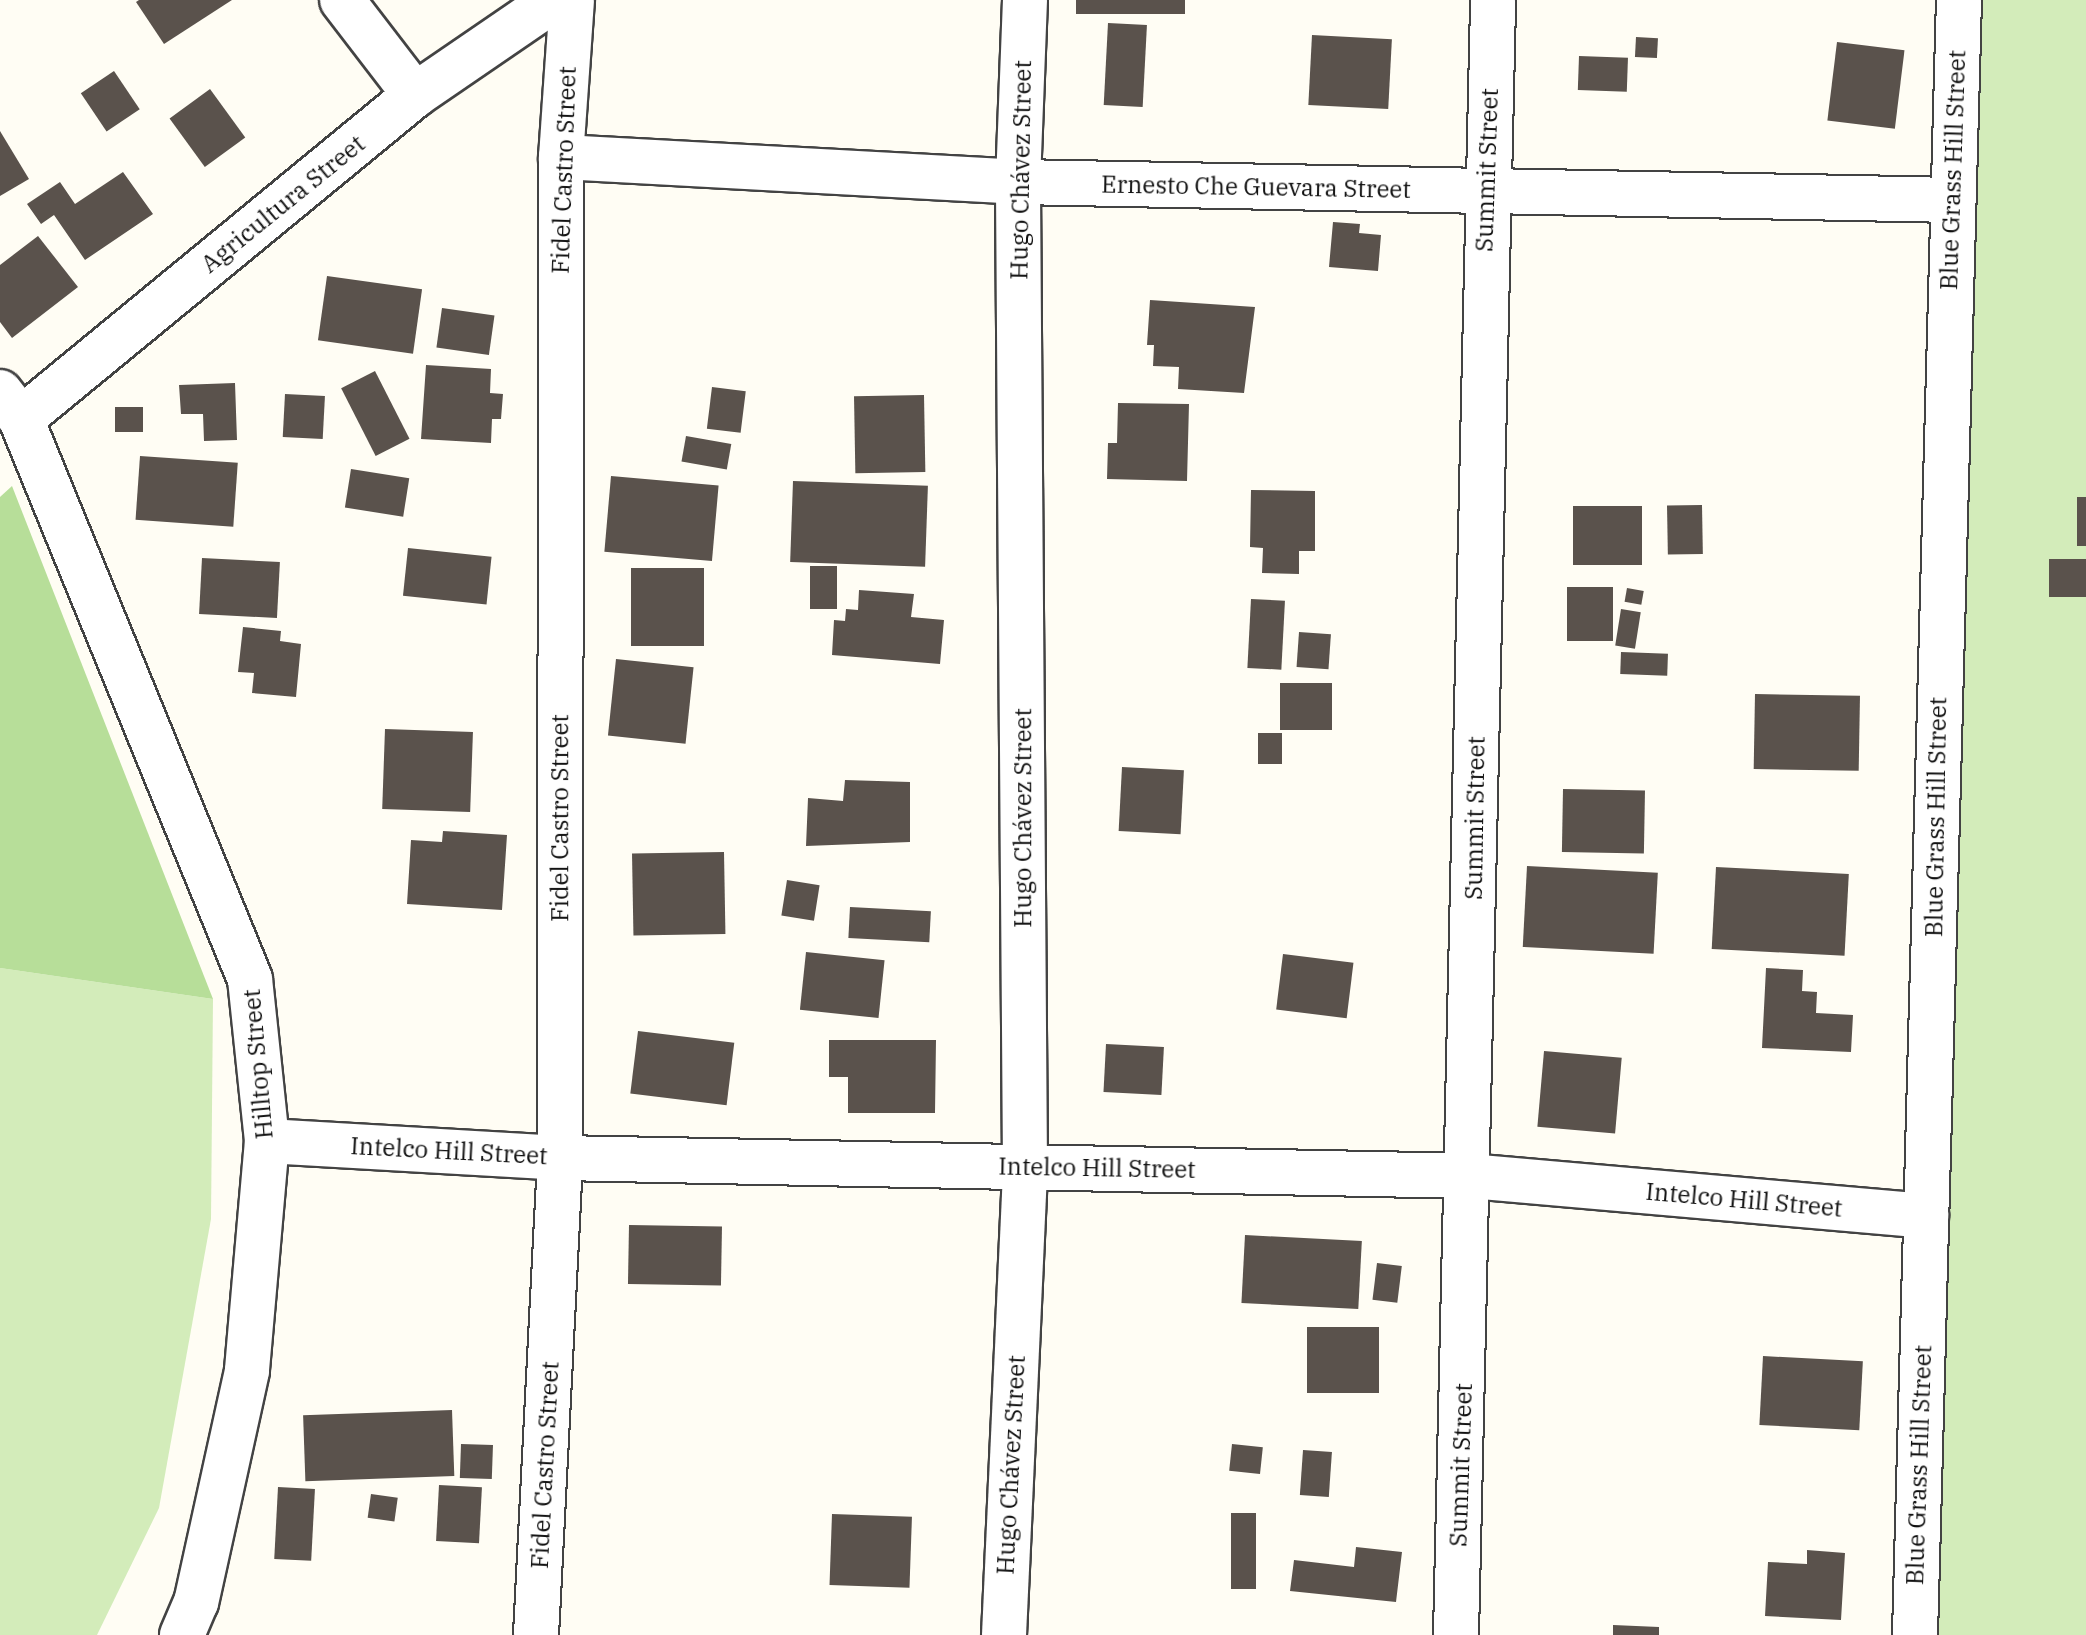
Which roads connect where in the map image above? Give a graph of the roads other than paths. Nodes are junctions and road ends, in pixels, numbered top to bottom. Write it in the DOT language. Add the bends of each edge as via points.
graph roads {
  1 [pos="342,0"];
  2 [pos="554,0"];
  3 [pos="572,0"];
  4 [pos="1025,0"];
  5 [pos="1493,0"];
  6 [pos="1959,0"];
  7 [pos="415,95"];
  8 [pos="561,157"];
  9 [pos="1018,182"];
  10 [pos="1485,192"];
  11 [pos="1952,200"];
  12 [pos="10,406"];
  13 [pos="267,1141"];
  14 [pos="560,1158"];
  15 [pos="1025,1167"];
  16 [pos="1470,1176"];
  17 [pos="1926,1216"];
  18 [pos="182,1635"];
  19 [pos="536,1635"];
  20 [pos="1004,1635"];
  21 [pos="1456,1635"];
  22 [pos="1915,1635"];
  1 -- 7 [label="street"];
  2 -- 7 [label="street, Agricultura Street"];
  3 -- 8 [label="street, Fidel Castro Street"];
  4 -- 9 [label="street, Hugo Chávez Street"];
  5 -- 10 [label="street, Summit Street"];
  6 -- 11 [label="street, Blue Grass Hill Street"];
  7 -- 12 [label="street, Agricultura Street"];
  8 -- 9 [label="street, Ernesto Che Guevara Street"];
  8 -- 14 [label="street, Fidel Castro Street"];
  9 -- 10 [label="street, Ernesto Che Guevara Street"];
  9 -- 15 [label="street, Hugo Chávez Street"];
  10 -- 11 [label="street, Ernesto Che Guevara Street"];
  10 -- 16 [label="street, Summit Street"];
  11 -- 17 [label="street, Blue Grass Hill Street"];
  12 -- 13 [label="street, Hilltop Street" via="250,979"];
  13 -- 14 [label="street, Intelco Hill Street"];
  13 -- 18 [label="street, Hilltop Street" via="247,1371 196,1602"];
  14 -- 15 [label="street, Intelco Hill Street"];
  14 -- 19 [label="street, Fidel Castro Street"];
  15 -- 16 [label="street, Intelco Hill Street"];
  15 -- 20 [label="street, Hugo Chávez Street"];
  16 -- 17 [label="street, Intelco Hill Street"];
  16 -- 21 [label="street, Summit Street"];
  17 -- 22 [label="street, Blue Grass Hill Street"];
}
